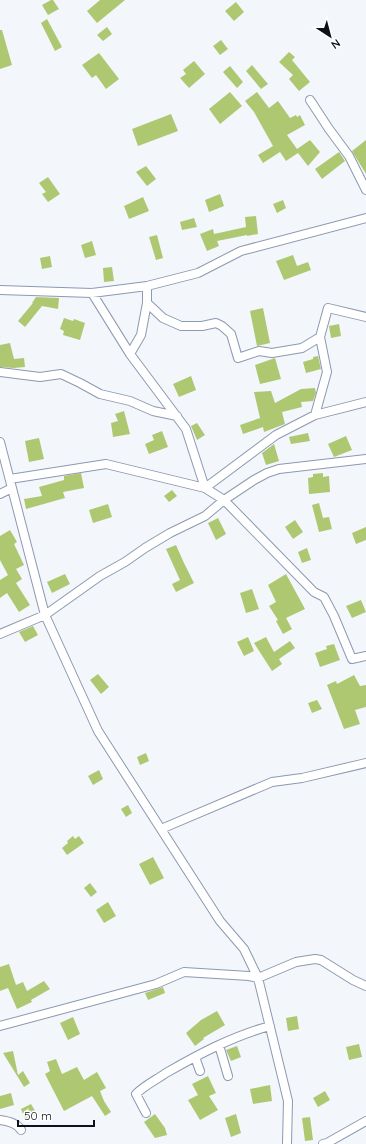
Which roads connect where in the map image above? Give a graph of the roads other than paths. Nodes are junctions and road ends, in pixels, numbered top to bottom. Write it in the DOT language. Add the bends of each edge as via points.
graph roads {
  1 [pos="310,100"];
  2 [pos="366,190"];
  3 [pos="366,218"];
  4 [pos="147,286"];
  5 [pos="0,290"];
  6 [pos="92,293"];
  7 [pos="147,303"];
  8 [pos="366,318"];
  9 [pos="320,337"];
  10 [pos="130,354"];
  11 [pos="0,372"];
  12 [pos="366,402"];
  13 [pos="315,415"];
  14 [pos="177,416"];
  15 [pos="0,442"];
  16 [pos="366,459"];
  17 [pos="10,479"];
  18 [pos="12,488"];
  19 [pos="205,488"];
  20 [pos="0,494"];
  21 [pos="224,500"];
  22 [pos="45,615"];
  23 [pos="0,634"];
  24 [pos="366,656"];
  25 [pos="366,763"];
  26 [pos="161,829"];
  27 [pos="258,978"];
  28 [pos="366,986"];
  29 [pos="0,1026"];
  30 [pos="270,1026"];
  31 [pos="219,1045"];
  32 [pos="195,1057"];
  33 [pos="200,1070"];
  34 [pos="228,1076"];
  35 [pos="146,1113"];
  36 [pos="0,1120"];
  37 [pos="366,1121"];
  38 [pos="22,1130"];
  39 [pos="288,1144"];
  40 [pos="323,1144"];
  1 -- 2 [label="street" via="349,156"];
  3 -- 4 [label="street" via="241,251 198,273"];
  4 -- 6 [label="street"];
  4 -- 7 [label="street"];
  5 -- 6 [label="street"];
  6 -- 10 [label="street"];
  7 -- 9 [label="street" via="163,318 181,326 216,323 222,326 231,334 238,358 259,351 272,353 302,348"];
  7 -- 10 [label="street" via="141,334"];
  8 -- 9 [label="street" via="328,308"];
  9 -- 13 [label="street" via="327,372"];
  10 -- 14 [label="street"];
  11 -- 14 [label="street" via="40,377 61,374 100,394"];
  12 -- 13 [label="street"];
  13 -- 19 [label="street" via="276,435"];
  14 -- 19 [label="street" via="186,429"];
  15 -- 17 [label="street"];
  16 -- 21 [label="street" via="279,469 254,480"];
  17 -- 18 [label="street"];
  17 -- 19 [label="street" via="106,464"];
  18 -- 20 [label="street"];
  18 -- 22 [label="street"];
  19 -- 21 [label="street"];
  21 -- 22 [label="street" via="205,516 145,548"];
  21 -- 24 [label="street" via="314,592 324,597 352,658"];
  22 -- 23 [label="street"];
  22 -- 26 [label="street" via="98,731"];
  25 -- 26 [label="street" via="302,778 272,782"];
  26 -- 27 [label="street" via="220,921 244,949"];
  27 -- 28 [label="street" via="296,962 315,959"];
  27 -- 29 [label="street" via="184,972 156,984"];
  27 -- 30 [label="street"];
  30 -- 31 [label="street"];
  30 -- 39 [label="street" via="288,1101"];
  31 -- 32 [label="street"];
  31 -- 34 [label="street"];
  32 -- 33 [label="street"];
  32 -- 35 [label="street" via="145,1085 136,1094"];
  36 -- 38 [label="street" via="18,1125"];
  37 -- 40 [label="street"];
}
